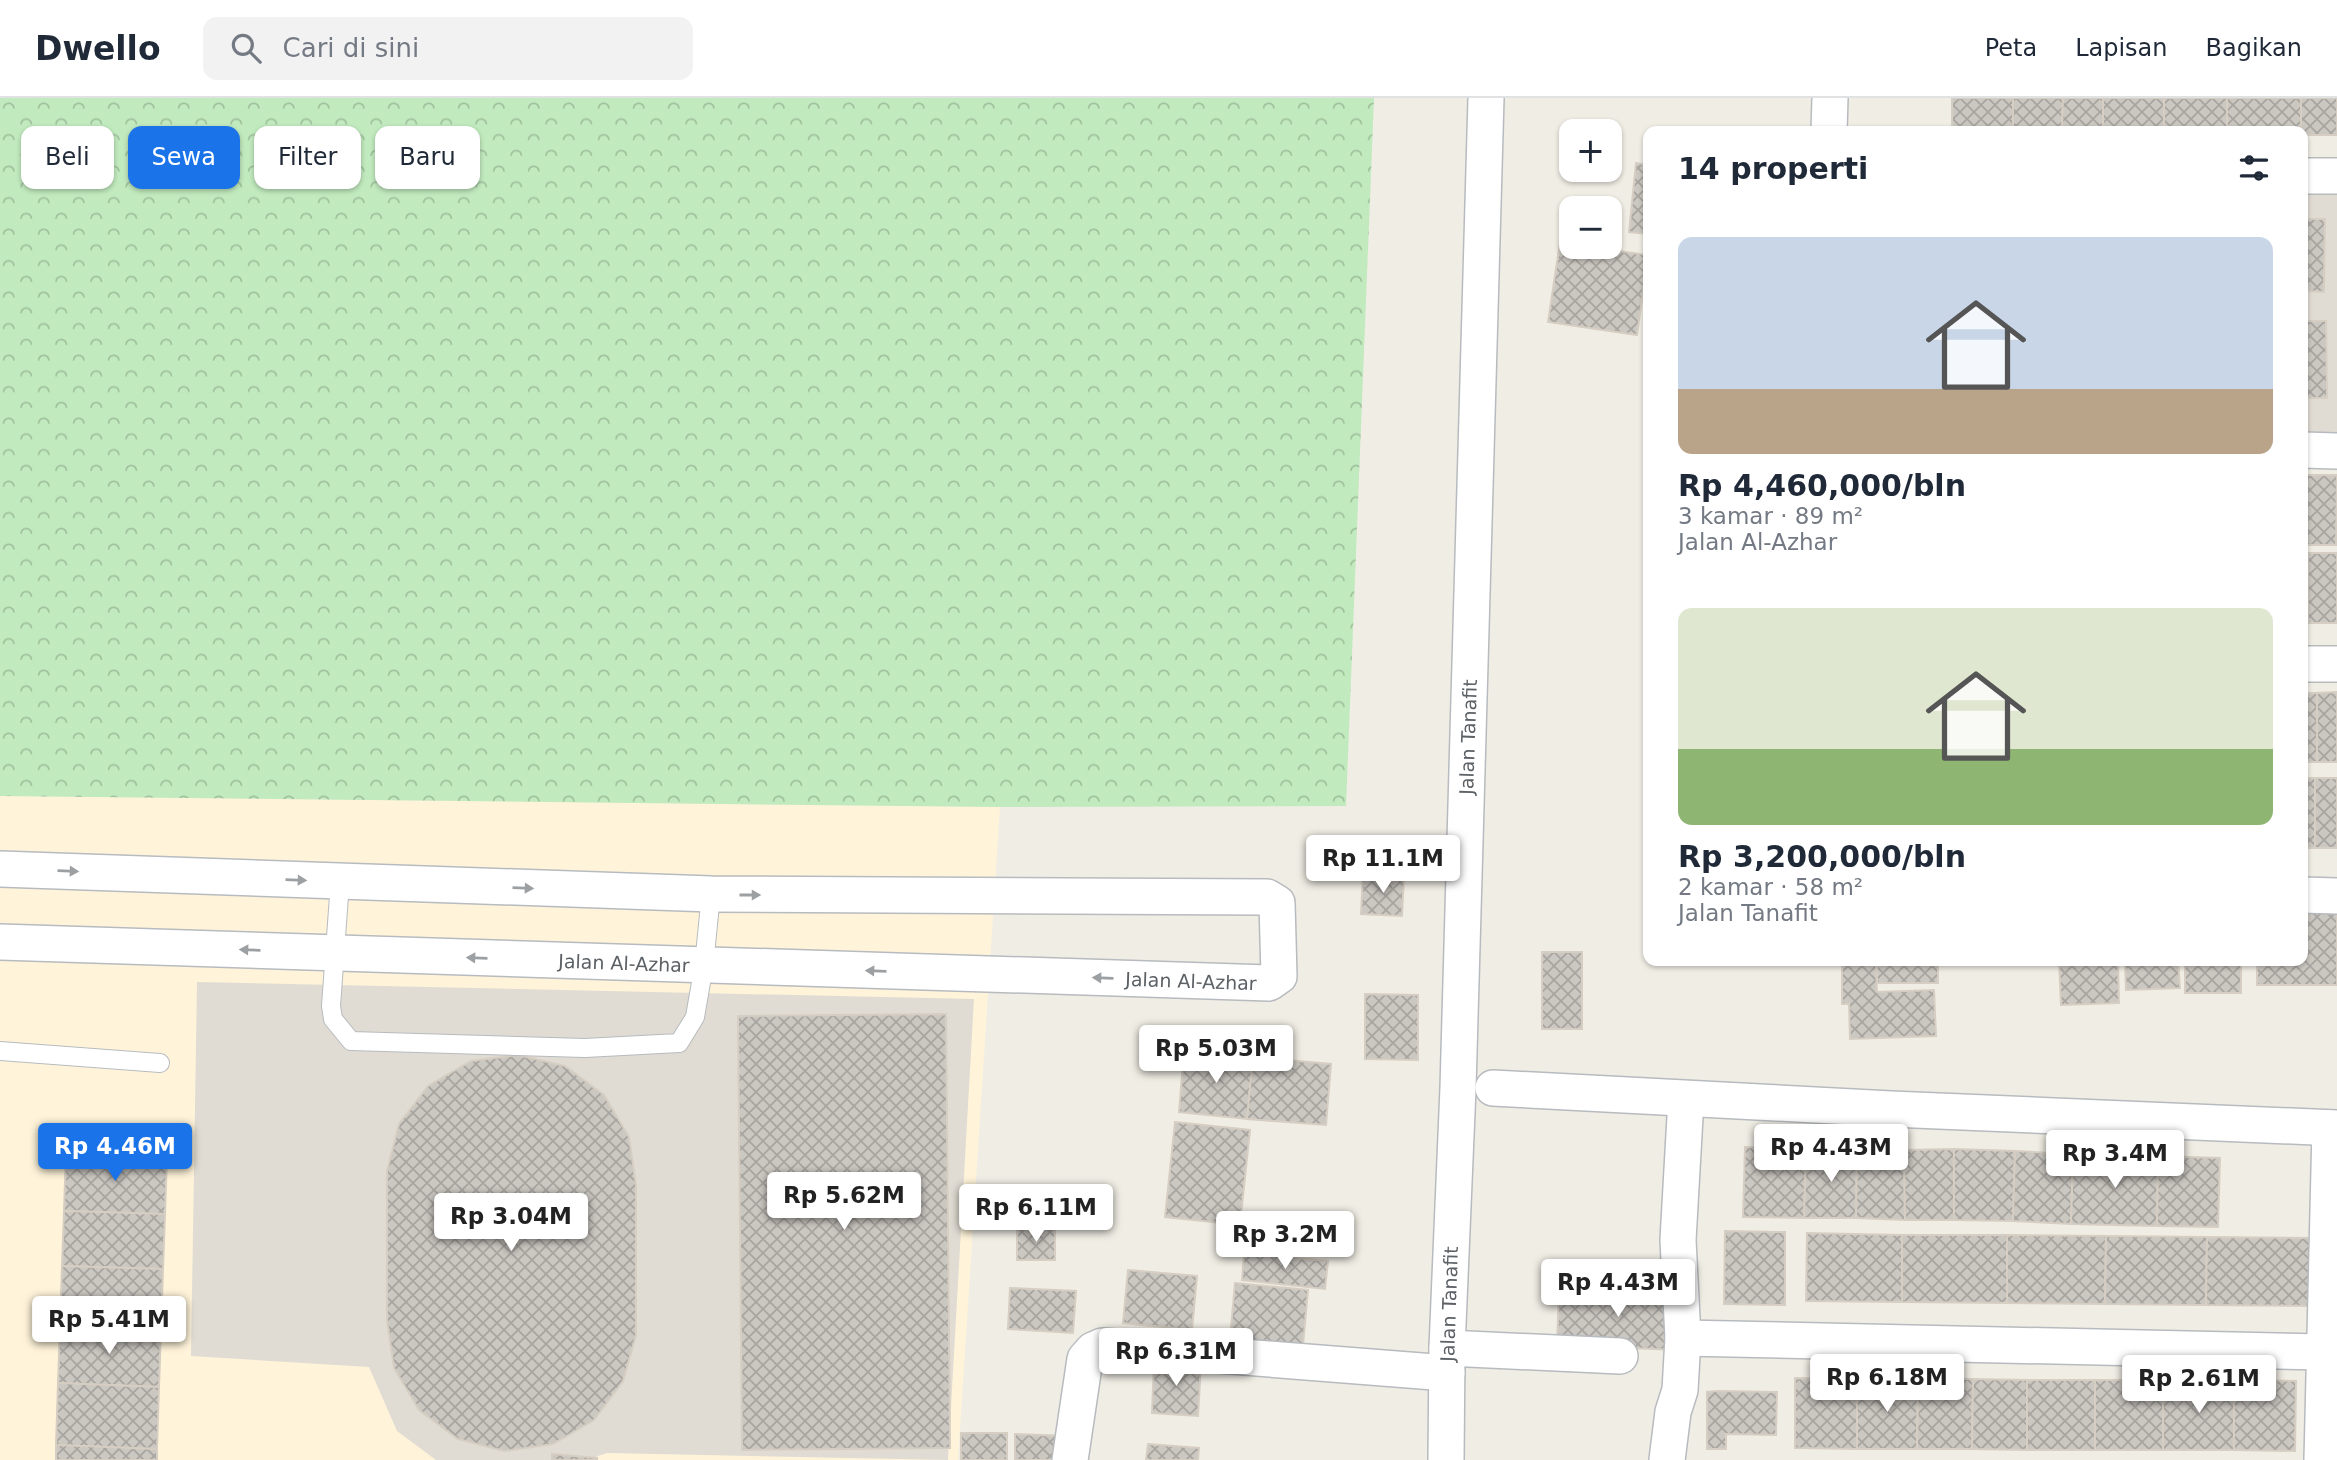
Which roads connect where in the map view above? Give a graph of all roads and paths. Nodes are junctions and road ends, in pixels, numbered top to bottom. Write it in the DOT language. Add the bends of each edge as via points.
graph roads {
  1 [pos="1486,98"];
  2 [pos="1830,98"];
  3 [pos="1829,126"];
  4 [pos="2308,176"];
  5 [pos="2337,176"];
  6 [pos="2308,450"];
  7 [pos="2337,451"];
  8 [pos="2308,664"];
  9 [pos="2337,664"];
  10 [pos="0,869"];
  11 [pos="340,882"];
  12 [pos="711,894"];
  13 [pos="2308,895"];
  14 [pos="2337,896"];
  15 [pos="0,942"];
  16 [pos="335,953"];
  17 [pos="704,965"];
  18 [pos="0,1051"];
  19 [pos="160,1062"];
  20 [pos="1493,1088"];
  21 [pos="1686,1099"];
  22 [pos="2334,1128"];
  23 [pos="1683,1338"];
  24 [pos="2325,1352"];
  25 [pos="1620,1356"];
  26 [pos="1447,1360"];
  27 [pos="1070,1460"];
  28 [pos="1446,1460"];
  29 [pos="1667,1460"];
  30 [pos="2322,1460"];
  1 -- 26 [label="street, Jalan Tanafit"];
  2 -- 3 [label="street"];
  4 -- 5 [label="street"];
  6 -- 7 [label="street"];
  8 -- 9 [label="street"];
  10 -- 11 [label="street, Jalan Al-Azhar, one-way"];
  11 -- 12 [label="street, Jalan Al-Azhar, one-way"];
  11 -- 16 [label="lane"];
  12 -- 17 [label="lane"];
  12 -- 17 [label="street, Jalan Al-Azhar, one-way" via="1267,897 1277,903 1279,976 1269,983"];
  13 -- 14 [label="street"];
  16 -- 15 [label="street, Jalan Al-Azhar, one-way"];
  17 -- 16 [label="street, Jalan Al-Azhar, one-way"];
  16 -- 17 [label="lane" via="333,1019 351,1041 571,1048 679,1043 695,1017"];
  18 -- 19 [label="lane"];
  20 -- 21 [label="street"];
  21 -- 22 [label="street"];
  21 -- 23 [label="street" via="1678,1240"];
  22 -- 24 [label="street"];
  23 -- 24 [label="street"];
  23 -- 29 [label="street" via="1680,1390"];
  24 -- 30 [label="street"];
  25 -- 26 [label="street"];
  26 -- 27 [label="street" via="1102,1346 1085,1359"];
  26 -- 28 [label="street, Jalan Tanafit"];
}
